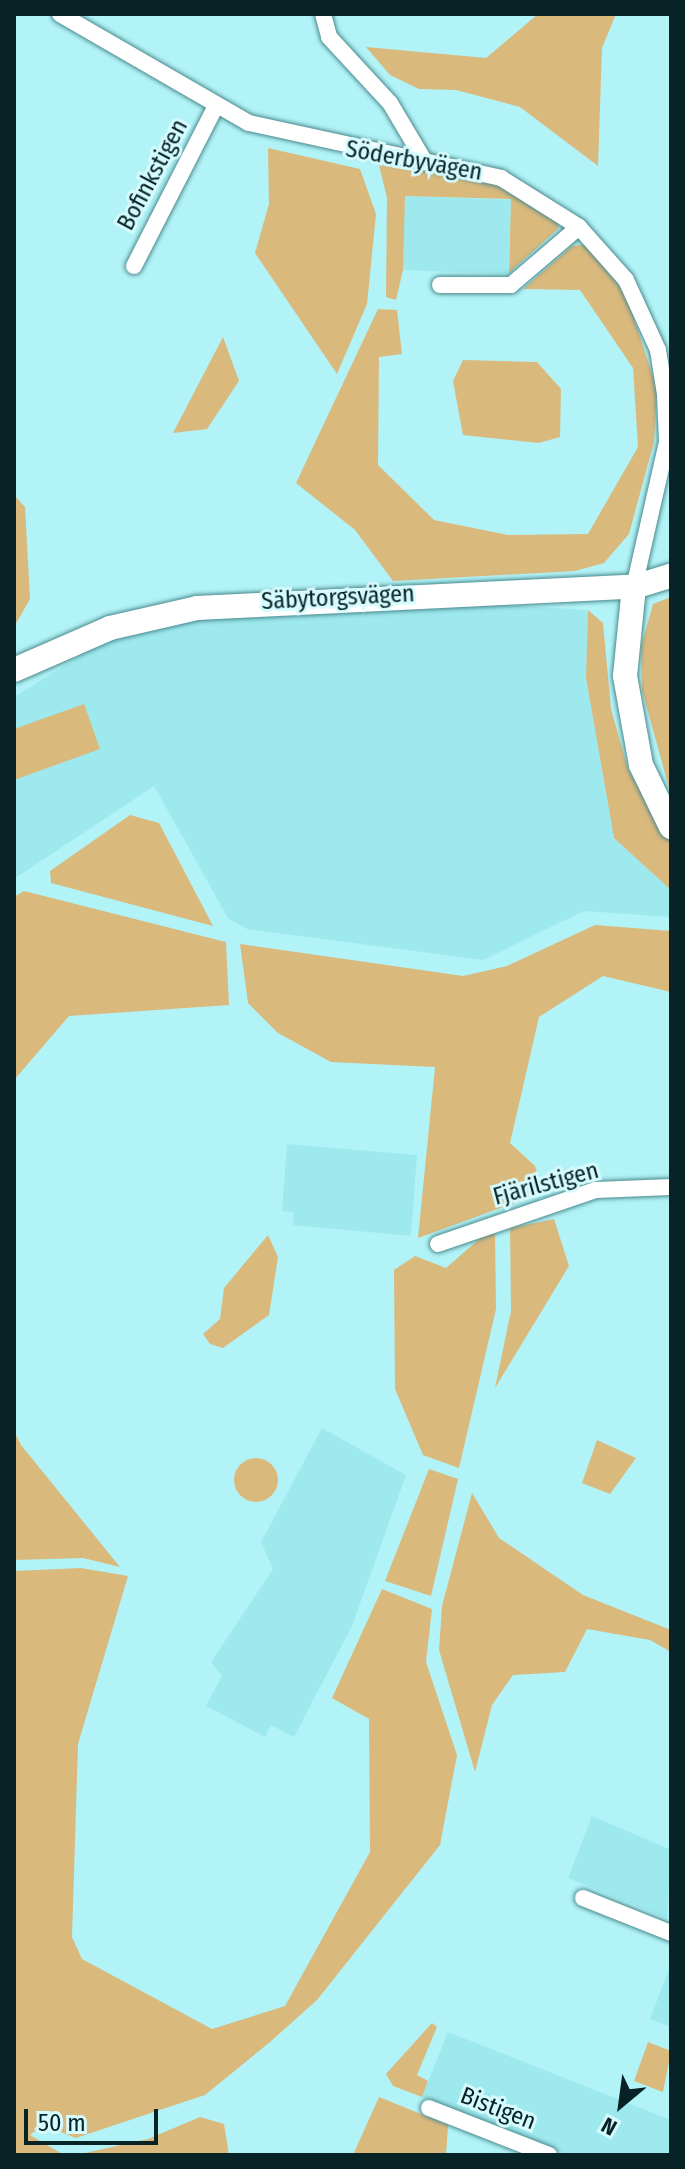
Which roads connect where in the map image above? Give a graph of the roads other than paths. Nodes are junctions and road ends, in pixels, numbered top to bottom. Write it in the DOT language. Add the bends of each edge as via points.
graph roads {
  1 [pos="60,14"];
  2 [pos="323,14"];
  3 [pos="216,106"];
  4 [pos="425,162"];
  5 [pos="579,227"];
  6 [pos="134,266"];
  7 [pos="440,285"];
  8 [pos="664,346"];
  9 [pos="671,576"];
  10 [pos="634,587"];
  11 [pos="14,670"];
  12 [pos="671,827"];
  13 [pos="671,1187"];
  14 [pos="438,1244"];
  15 [pos="583,1898"];
  16 [pos="671,1933"];
  17 [pos="429,2108"];
  18 [pos="549,2155"];
  1 -- 3 [label="street, Söderbyvägen"];
  2 -- 4 [label="street" via="329,37 390,103"];
  3 -- 4 [label="street, Söderbyvägen" via="296,138"];
  3 -- 6 [label="street, Bofinkstigen"];
  4 -- 5 [label="street, Söderbyvägen" via="501,178"];
  5 -- 7 [label="street" via="511,285"];
  5 -- 8 [label="street, Söderbyvägen" via="626,280"];
  8 -- 10 [label="street, Söderbyvägen" via="667,442"];
  9 -- 10 [label="street, Säbytorgsvägen"];
  10 -- 11 [label="street, Säbytorgsvägen" via="269,601 141,619"];
  10 -- 12 [label="street, Söderbyvägen" via="625,676 641,765"];
  13 -- 14 [label="street, Fjärilstigen" via="596,1190"];
  15 -- 16 [label="street"];
  17 -- 18 [label="street, Bistigen"];
}
